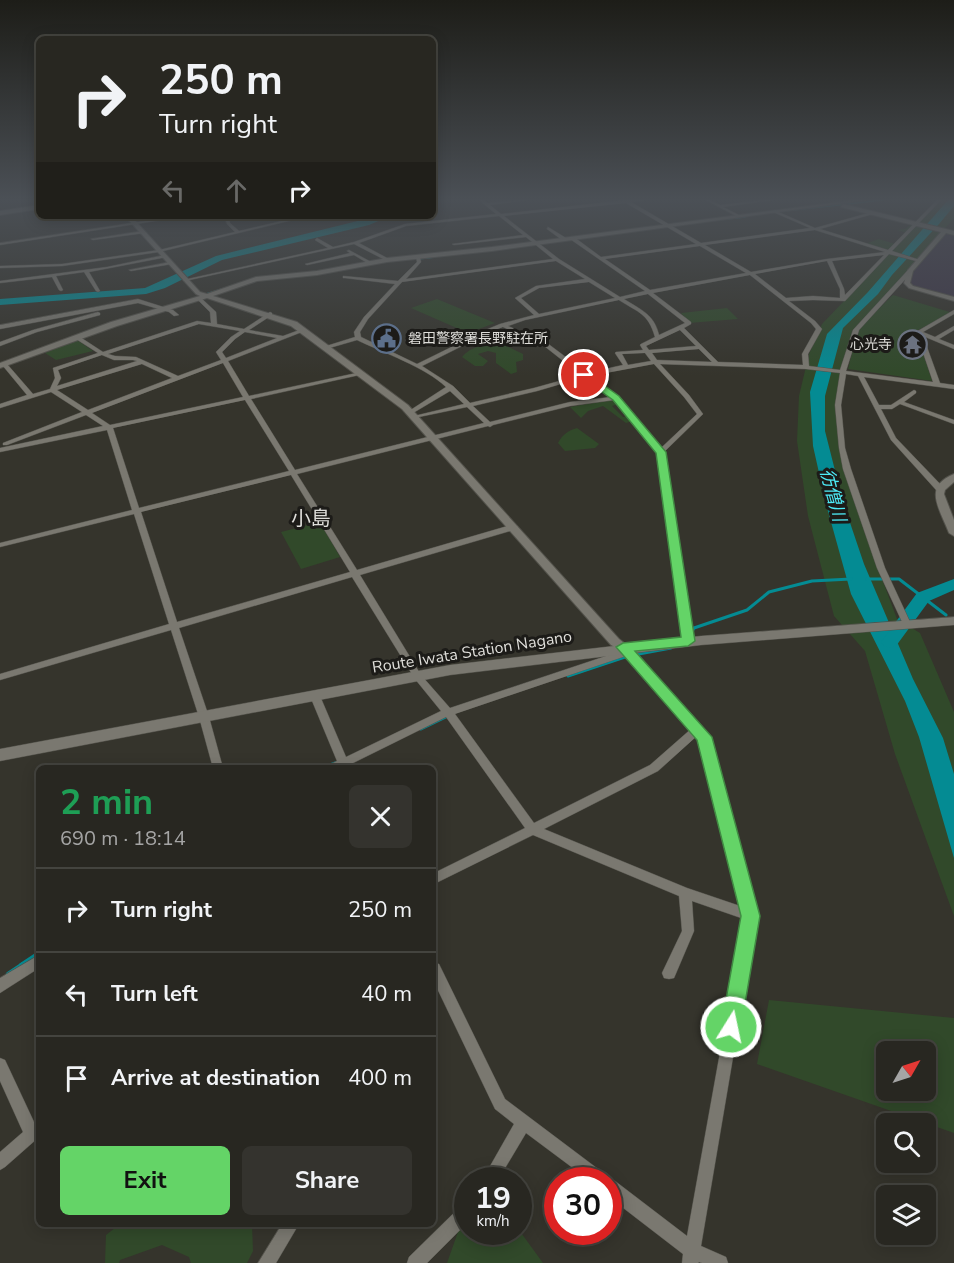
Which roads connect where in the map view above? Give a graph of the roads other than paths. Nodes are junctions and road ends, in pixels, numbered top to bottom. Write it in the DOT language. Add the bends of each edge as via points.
graph roads {
  1 [pos="112,259"];
  2 [pos="144,259"];
  3 [pos="166,259"];
  4 [pos="281,259"];
  5 [pos="299,259"];
  6 [pos="331,259"];
  7 [pos="363,259"];
  8 [pos="398,259"];
  9 [pos="418,259"];
  10 [pos="602,259"];
  11 [pos="724,259"];
  12 [pos="838,259"];
  13 [pos="885,259"];
  14 [pos="911,259"];
  15 [pos="387,260"];
  16 [pos="557,260"];
  17 [pos="829,260"];
  18 [pos="918,261"];
  19 [pos="170,263"];
  20 [pos="371,263"];
  21 [pos="125,264"];
  22 [pos="307,264"];
  23 [pos="40,266"];
  24 [pos="0,267"];
  25 [pos="7,267"];
  26 [pos="86,271"];
  27 [pos="910,271"];
  28 [pos="320,273"];
  29 [pos="751,274"];
  30 [pos="53,275"];
  31 [pos="42,277"];
  32 [pos="345,277"];
  33 [pos="12,280"];
  34 [pos="185,280"];
  35 [pos="590,280"];
  36 [pos="0,282"];
  37 [pos="400,282"];
  38 [pos="61,290"];
  39 [pos="98,291"];
  40 [pos="650,292"];
  41 [pos="203,297"];
  42 [pos="621,299"];
  43 [pos="784,300"];
  44 [pos="843,300"];
  45 [pos="954,300"];
  46 [pos="143,302"];
  47 [pos="166,310"];
  48 [pos="954,312"];
  49 [pos="270,314"];
  50 [pos="176,315"];
  51 [pos="538,316"];
  52 [pos="214,324"];
  53 [pos="502,325"];
  54 [pos="0,327"];
  55 [pos="680,327"];
  56 [pos="954,328"];
  57 [pos="245,330"];
  58 [pos="304,330"];
  59 [pos="919,332"];
  60 [pos="657,337"];
  61 [pos="78,338"];
  62 [pos="284,338"];
  63 [pos="358,338"];
  64 [pos="935,339"];
  65 [pos="0,344"];
  66 [pos="953,346"];
  67 [pos="326,347"];
  68 [pos="700,347"];
  69 [pos="647,351"];
  70 [pos="101,353"];
  71 [pos="225,360"];
  72 [pos="141,362"];
  73 [pos="654,363"];
  74 [pos="716,363"];
  75 [pos="3,366"];
  76 [pos="418,366"];
  77 [pos="627,367"];
  78 [pos="806,367"];
  79 [pos="841,371"];
  80 [pos="361,374"];
  81 [pos="861,374"];
  82 [pos="584,375"];
  83 [pos="177,378"];
  84 [pos="938,384"];
  85 [pos="451,387"];
  86 [pos="954,387"];
  87 [pos="52,390"];
  88 [pos="914,392"];
  89 [pos="32,397"];
  90 [pos="248,398"];
  91 [pos="616,398"];
  92 [pos="899,402"];
  93 [pos="469,405"];
  94 [pos="0,406"];
  95 [pos="878,407"];
  96 [pos="86,412"];
  97 [pos="413,415"];
  98 [pos="954,422"];
  99 [pos="490,425"];
  100 [pos="109,427"];
  101 [pos="436,439"];
  102 [pos="0,448"];
  103 [pos="661,452"];
  104 [pos="292,473"];
  105 [pos="954,477"];
  106 [pos="940,489"];
  107 [pos="137,511"];
  108 [pos="514,527"];
  109 [pos="954,533"];
  110 [pos="0,545"];
  111 [pos="354,574"];
  112 [pos="954,621"];
  113 [pos="907,624"];
  114 [pos="174,626"];
  115 [pos="688,641"];
  116 [pos="625,650"];
  117 [pos="0,677"];
  118 [pos="418,677"];
  119 [pos="315,696"];
  120 [pos="448,712"];
  121 [pos="204,717"];
  122 [pos="697,730"];
  123 [pos="0,754"];
  124 [pos="217,765"];
  125 [pos="340,765"];
  126 [pos="342,765"];
  127 [pos="532,829"];
  128 [pos="436,878"];
  129 [pos="686,893"];
  130 [pos="750,916"];
  131 [pos="36,963"];
  132 [pos="669,973"];
  133 [pos="436,979"];
  134 [pos="0,986"];
  135 [pos="0,1065"];
  136 [pos="524,1122"];
  137 [pos="35,1130"];
  138 [pos="0,1162"];
  139 [pos="498,1167"];
  140 [pos="584,1167"];
  141 [pos="622,1198"];
  142 [pos="454,1225"];
  143 [pos="289,1227"];
  144 [pos="691,1256"];
  145 [pos="266,1263"];
  146 [pos="415,1263"];
  147 [pos="720,1263"];
  1 -- 23 [label="street"];
  2 -- 21 [label="street"];
  3 -- 19 [label="street"];
  4 -- 34 [label="street"];
  5 -- 22 [label="street"];
  6 -- 22 [label="street"];
  7 -- 20 [label="street"];
  8 -- 15 [label="street"];
  9 -- 37 [label="street"];
  10 -- 40 [label="street"];
  11 -- 29 [label="street"];
  12 -- 17 [label="street"];
  13 -- 44 [label="street"];
  14 -- 18 [label="street"];
  15 -- 20 [label="street"];
  16 -- 35 [label="street"];
  16 -- 37 [label="street"];
  17 -- 29 [label="street"];
  17 -- 44 [label="street"];
  18 -- 27 [label="street"];
  19 -- 21 [label="street" via="133,272"];
  19 -- 34 [label="street"];
  20 -- 28 [label="street"];
  21 -- 26 [label="street"];
  22 -- 28 [label="street"];
  23 -- 25 [label="street"];
  23 -- 31 [label="street"];
  24 -- 25 [label="street"];
  25 -- 33 [label="street"];
  26 -- 30 [label="street"];
  26 -- 39 [label="street"];
  27 -- 45 [label="street" via="908,285"];
  27 -- 79 [label="street" via="856,330"];
  28 -- 41 [label="street" via="256,279"];
  29 -- 40 [label="street"];
  29 -- 43 [label="street"];
  30 -- 31 [label="street"];
  30 -- 38 [label="street"];
  31 -- 33 [label="street"];
  32 -- 37 [label="street"];
  33 -- 36 [label="street"];
  34 -- 41 [label="street"];
  35 -- 42 [label="street"];
  35 -- 51 [label="street" via="538,287 518,298"];
  37 -- 63 [label="street" via="366,318 357,332"];
  40 -- 42 [label="street"];
  40 -- 55 [label="street" via="689,323"];
  41 -- 47 [label="street"];
  41 -- 49 [label="street"];
  41 -- 52 [label="street" via="213,312"];
  42 -- 51 [label="street"];
  42 -- 60 [label="street" via="648,316"];
  43 -- 44 [label="street"];
  43 -- 78 [label="street" via="819,327 805,354"];
  46 -- 47 [label="street"];
  46 -- 54 [label="street"];
  46 -- 65 [label="street"];
  47 -- 50 [label="street"];
  47 -- 61 [label="street"];
  48 -- 59 [label="street"];
  49 -- 57 [label="street"];
  49 -- 58 [label="street"];
  51 -- 53 [label="street"];
  52 -- 57 [label="street"];
  52 -- 70 [label="street" via="199,322"];
  53 -- 76 [label="street"];
  53 -- 82 [label="street" via="545,344"];
  55 -- 60 [label="street"];
  55 -- 68 [label="street"];
  56 -- 64 [label="street"];
  57 -- 62 [label="street"];
  57 -- 71 [label="street" via="219,352"];
  58 -- 62 [label="street"];
  58 -- 67 [label="street"];
  59 -- 64 [label="street"];
  59 -- 84 [label="street"];
  60 -- 69 [label="street" via="644,343"];
  61 -- 70 [label="street"];
  61 -- 75 [label="street"];
  62 -- 71 [label="street"];
  63 -- 67 [label="street"];
  63 -- 76 [label="street"];
  64 -- 66 [label="street"];
  67 -- 80 [label="street"];
  68 -- 69 [label="street"];
  68 -- 74 [label="street"];
  69 -- 73 [label="street"];
  69 -- 77 [label="street" via="618,353"];
  70 -- 72 [label="street"];
  70 -- 87 [label="street" via="54,369 58,378"];
  71 -- 83 [label="street"];
  71 -- 90 [label="street"];
  72 -- 83 [label="street"];
  72 -- 87 [label="street"];
  73 -- 74 [label="street"];
  73 -- 77 [label="street"];
  73 -- 103 [label="street" via="690,397 700,414"];
  74 -- 78 [label="street"];
  75 -- 89 [label="street"];
  76 -- 85 [label="street"];
  77 -- 82 [label="street"];
  78 -- 79 [label="street"];
  79 -- 81 [label="street"];
  79 -- 113 [label="street" via="838,405 845,459 881,568"];
  80 -- 90 [label="street"];
  80 -- 97 [label="street"];
  81 -- 84 [label="street"];
  81 -- 95 [label="street"];
  82 -- 91 [label="street"];
  82 -- 93 [label="street"];
  83 -- 96 [label="street"];
  84 -- 86 [label="street"];
  85 -- 93 [label="street"];
  85 -- 97 [label="street"];
  87 -- 89 [label="street"];
  87 -- 96 [label="street"];
  88 -- 92 [label="street"];
  89 -- 94 [label="street"];
  90 -- 100 [label="street"];
  90 -- 104 [label="street"];
  91 -- 99 [label="street" via="570,404"];
  91 -- 103 [label="street"];
  92 -- 95 [label="street" via="892,407"];
  92 -- 98 [label="street"];
  93 -- 97 [label="street"];
  93 -- 99 [label="street"];
  95 -- 106 [label="street" via="893,439"];
  96 -- 100 [label="street"];
  96 -- 102 [label="street"];
  97 -- 101 [label="street"];
  99 -- 101 [label="street"];
  100 -- 102 [label="street"];
  100 -- 107 [label="street"];
  101 -- 104 [label="street"];
  101 -- 108 [label="street"];
  103 -- 115 [label="street"];
  104 -- 107 [label="street"];
  104 -- 111 [label="street"];
  105 -- 106 [label="street"];
  106 -- 109 [label="street"];
  107 -- 110 [label="street"];
  107 -- 114 [label="street"];
  108 -- 111 [label="street"];
  108 -- 116 [label="street"];
  111 -- 114 [label="street"];
  111 -- 118 [label="street"];
  112 -- 113 [label="main road, Route Iwata Station Nagano"];
  113 -- 115 [label="main road, Route Iwata Station Nagano"];
  114 -- 117 [label="street"];
  114 -- 121 [label="street"];
  115 -- 116 [label="main road, Route Iwata Station Nagano"];
  116 -- 118 [label="main road, Route Iwata Station Nagano" via="479,666"];
  116 -- 120 [label="street"];
  116 -- 122 [label="street"];
  118 -- 119 [label="main road, Route Iwata Station Nagano"];
  118 -- 120 [label="street"];
  119 -- 121 [label="main road, Route Iwata Station Nagano"];
  119 -- 125 [label="street"];
  120 -- 126 [label="street"];
  120 -- 127 [label="street"];
  121 -- 123 [label="main road, Route Iwata Station Nagano"];
  121 -- 124 [label="street"];
  122 -- 127 [label="street" via="654,768"];
  122 -- 130 [label="street" via="704,737"];
  127 -- 128 [label="street"];
  127 -- 129 [label="street"];
  129 -- 130 [label="street"];
  129 -- 132 [label="street" via="688,931"];
  130 -- 144 [label="street"];
  131 -- 134 [label="street"];
  133 -- 136 [label="street" via="500,1104"];
  135 -- 137 [label="street"];
  136 -- 139 [label="street"];
  136 -- 140 [label="street"];
  137 -- 138 [label="street"];
  141 -- 144 [label="street"];
  142 -- 146 [label="street"];
  143 -- 145 [label="street"];
  144 -- 147 [label="street"];
}
